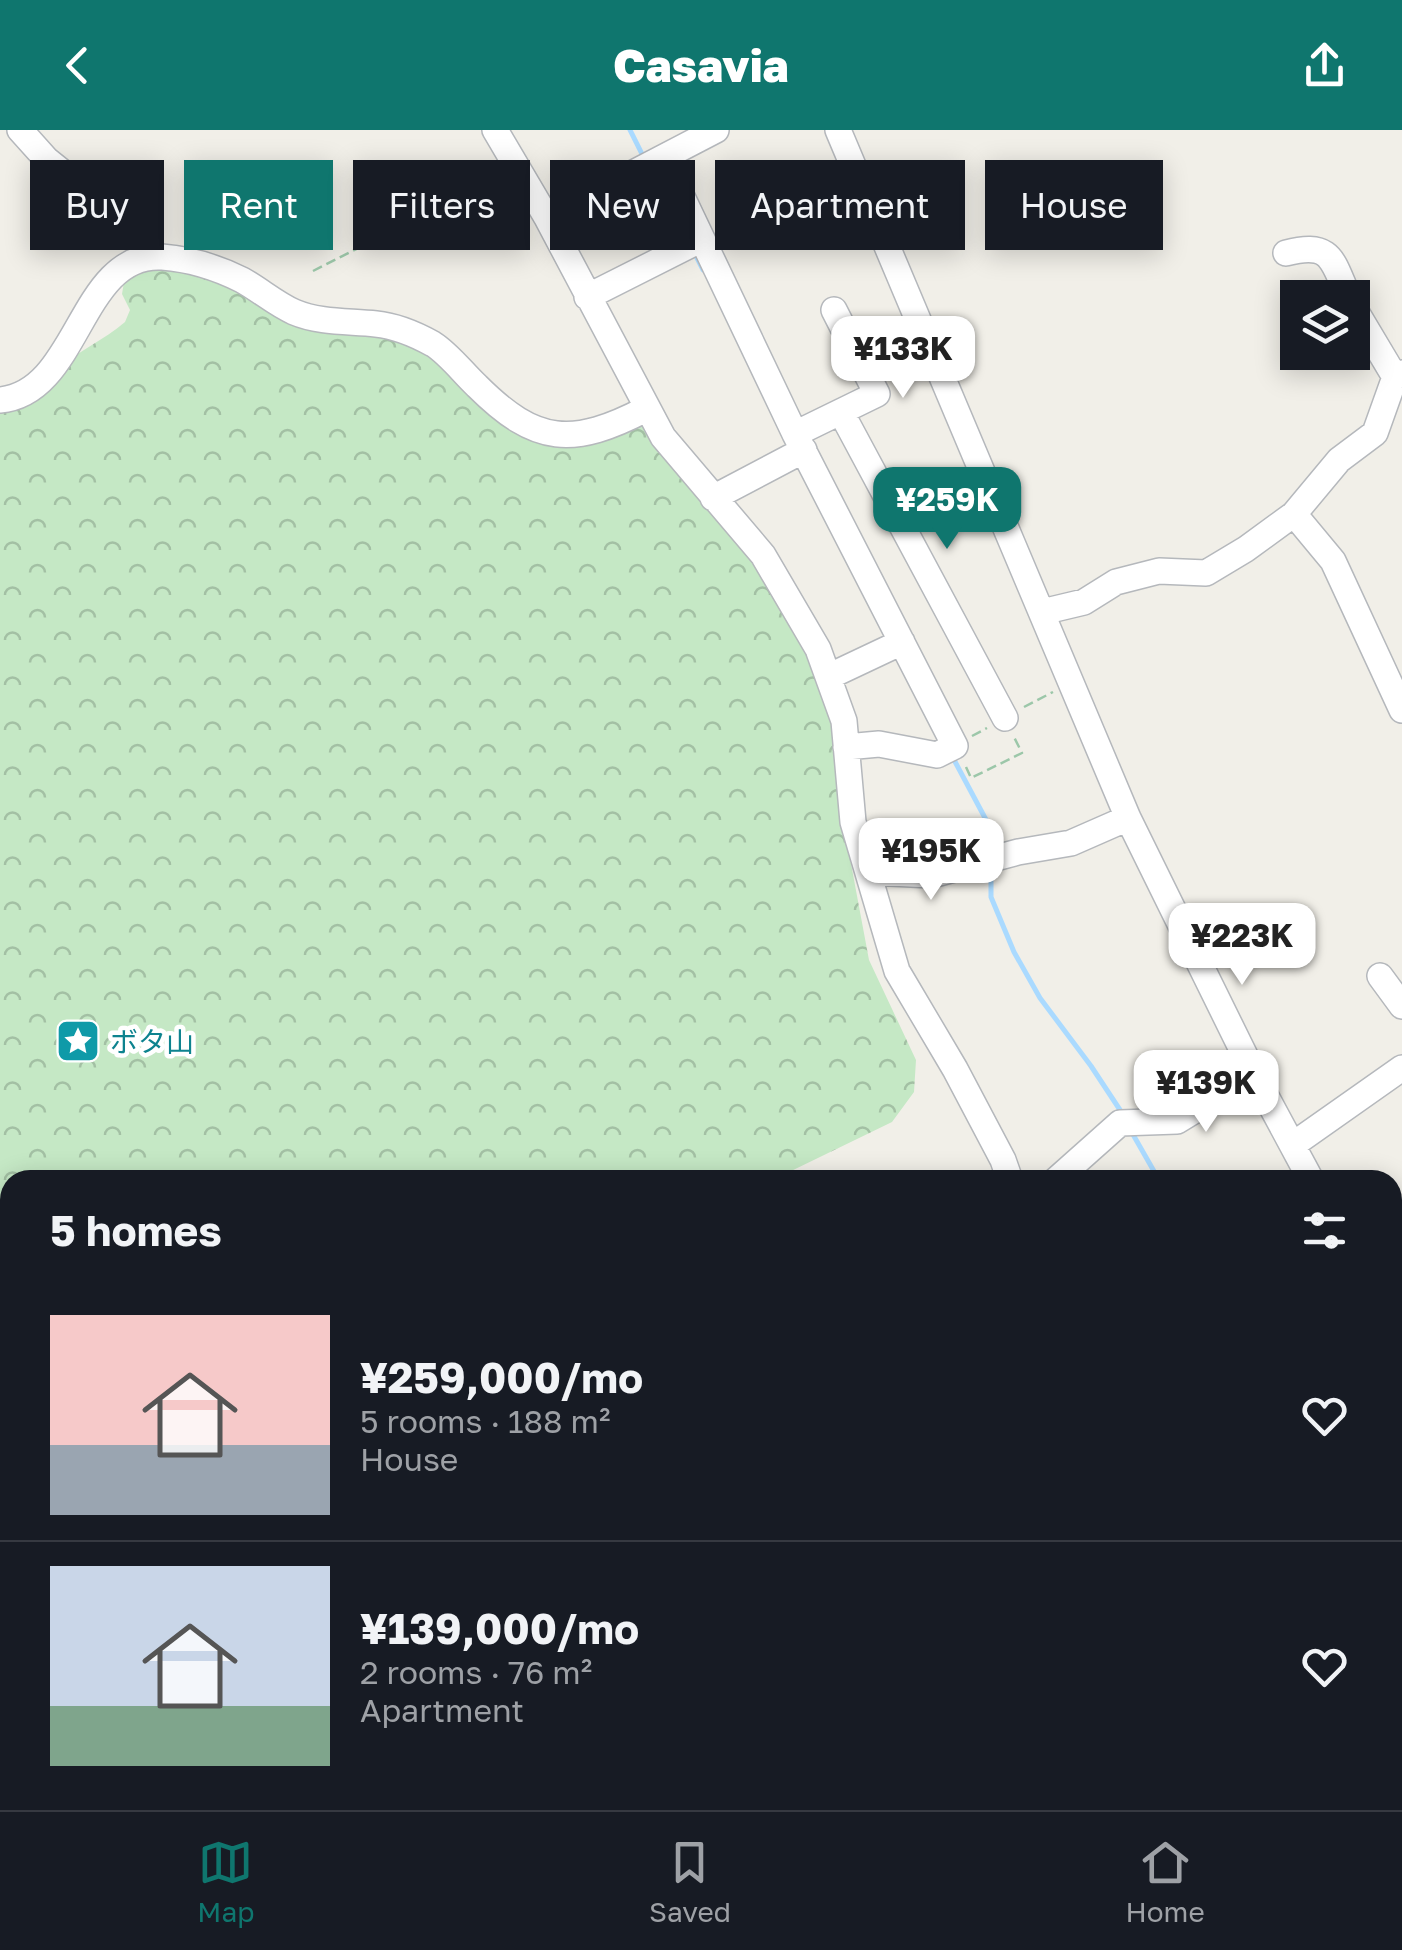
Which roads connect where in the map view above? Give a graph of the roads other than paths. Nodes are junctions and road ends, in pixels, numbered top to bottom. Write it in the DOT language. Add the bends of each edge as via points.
graph roads {
  1 [pos="20,130"];
  2 [pos="495,130"];
  3 [pos="716,130"];
  4 [pos="838,130"];
  5 [pos="47,160"];
  6 [pos="662,160"];
  7 [pos="548,218"];
  8 [pos="695,232"];
  9 [pos="700,240"];
  10 [pos="1286,253"];
  11 [pos="1341,280"];
  12 [pos="587,297"];
  13 [pos="834,310"];
  14 [pos="1370,332"];
  15 [pos="1398,375"];
  16 [pos="0,400"];
  17 [pos="646,409"];
  18 [pos="840,412"];
  19 [pos="798,446"];
  20 [pos="714,498"];
  21 [pos="1294,514"];
  22 [pos="1042,612"];
  23 [pos="896,645"];
  24 [pos="830,676"];
  25 [pos="1402,710"];
  26 [pos="1005,718"];
  27 [pos="846,747"];
  28 [pos="1128,818"];
  29 [pos="870,872"];
  30 [pos="1380,976"];
  31 [pos="1402,1006"];
  32 [pos="1402,1068"];
  33 [pos="1254,1074"];
  34 [pos="1294,1144"];
  35 [pos="1007,1170"];
  36 [pos="1068,1170"];
  37 [pos="1306,1170"];
  1 -- 5 [label="street"];
  2 -- 7 [label="street"];
  3 -- 6 [label="street"];
  4 -- 22 [label="street"];
  7 -- 12 [label="street"];
  8 -- 9 [label="street"];
  9 -- 12 [label="street"];
  9 -- 19 [label="street"];
  10 -- 11 [label="street" via="1319,249 1331,256"];
  12 -- 17 [label="street"];
  13 -- 18 [label="street" via="877,394"];
  14 -- 15 [label="street"];
  15 -- 21 [label="street" via="1374,432 1339,460"];
  16 -- 17 [label="street" via="35,385 126,264 160,257 240,280 295,312 403,329 437,346 522,423 567,436 592,433"];
  17 -- 20 [label="street"];
  18 -- 19 [label="street"];
  18 -- 26 [label="street"];
  19 -- 20 [label="street"];
  19 -- 23 [label="street"];
  20 -- 24 [label="street" via="763,554"];
  21 -- 22 [label="street" via="1206,573 1159,571"];
  21 -- 25 [label="street" via="1332,561"];
  22 -- 28 [label="street"];
  23 -- 24 [label="street"];
  23 -- 27 [label="street" via="949,749 937,754 879,744"];
  24 -- 27 [label="street"];
  27 -- 29 [label="street" via="853,822"];
  28 -- 29 [label="street" via="1071,843 932,875"];
  28 -- 33 [label="street"];
  29 -- 35 [label="street" via="897,971"];
  30 -- 31 [label="street"];
  32 -- 34 [label="street"];
  33 -- 34 [label="street"];
  33 -- 36 [label="street" via="1177,1120 1127,1123"];
  34 -- 37 [label="street"];
}
